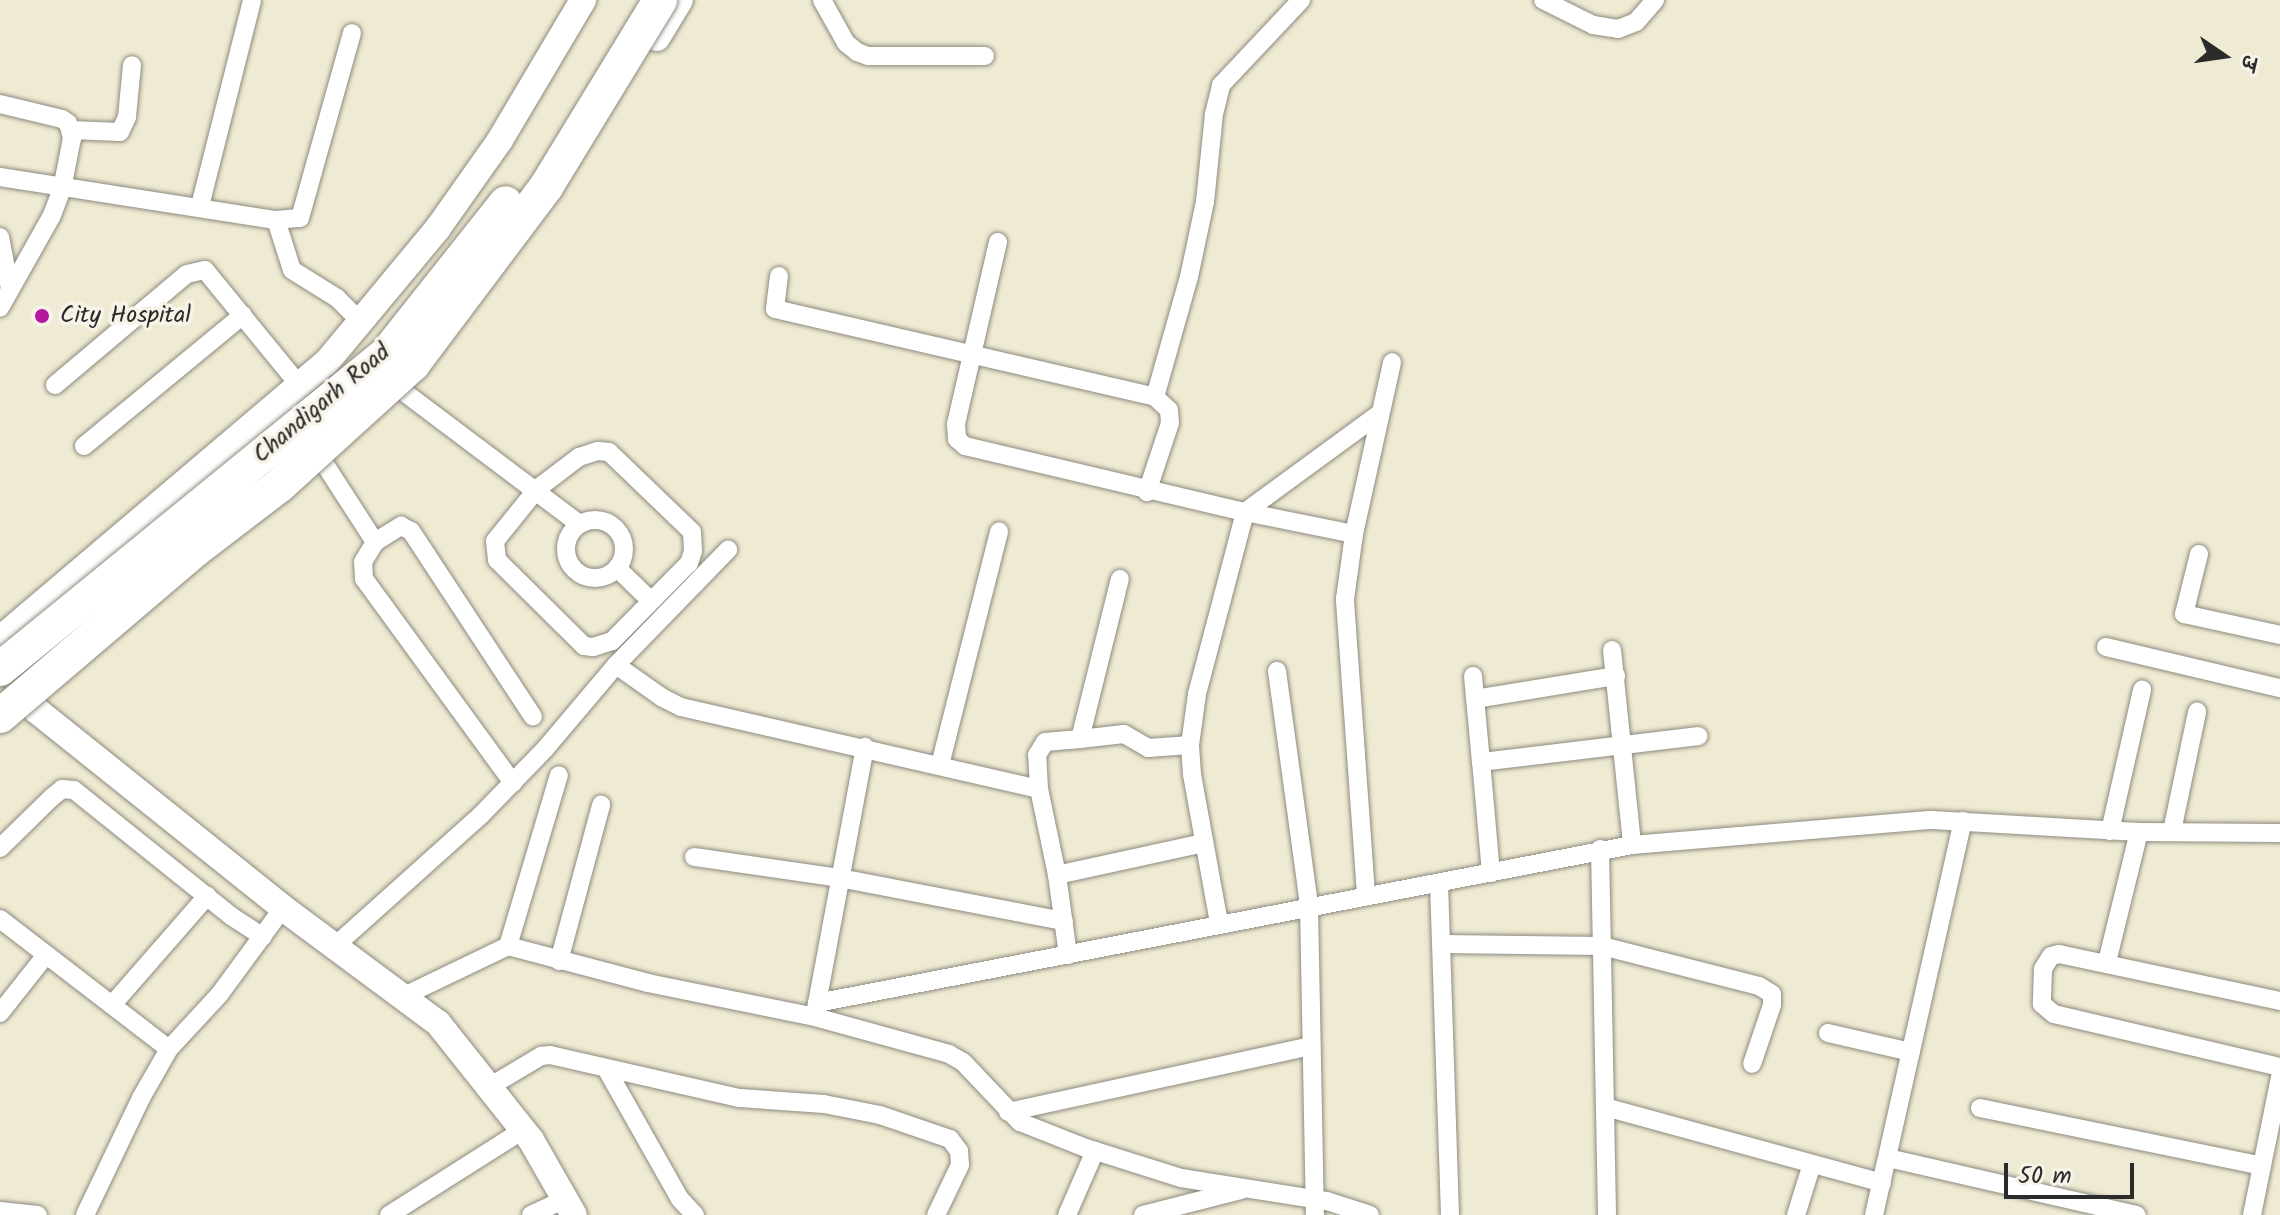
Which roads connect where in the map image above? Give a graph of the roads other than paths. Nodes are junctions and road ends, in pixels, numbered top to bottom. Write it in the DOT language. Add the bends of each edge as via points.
graph roads {
  1 [pos="252,0"];
  2 [pos="583,0"];
  3 [pos="633,0"];
  4 [pos="660,0"];
  5 [pos="680,0"];
  6 [pos="822,0"];
  7 [pos="1301,0"];
  8 [pos="1543,0"];
  9 [pos="1655,0"];
  10 [pos="352,33"];
  11 [pos="985,56"];
  12 [pos="132,65"];
  13 [pos="0,104"];
  14 [pos="71,130"];
  15 [pos="0,177"];
  16 [pos="62,189"];
  17 [pos="200,206"];
  18 [pos="276,220"];
  19 [pos="0,237"];
  20 [pos="998,242"];
  21 [pos="779,276"];
  22 [pos="10,289"];
  23 [pos="0,308"];
  24 [pos="243,315"];
  25 [pos="361,322"];
  26 [pos="971,355"];
  27 [pos="1392,362"];
  28 [pos="55,385"];
  29 [pos="299,385"];
  30 [pos="400,389"];
  31 [pos="1155,397"];
  32 [pos="1379,414"];
  33 [pos="84,446"];
  34 [pos="322,460"];
  35 [pos="537,489"];
  36 [pos="1147,492"];
  37 [pos="1245,512"];
  38 [pos="579,524"];
  39 [pos="999,531"];
  40 [pos="1354,534"];
  41 [pos="375,542"];
  42 [pos="728,550"];
  43 [pos="2199,554"];
  44 [pos="617,568"];
  45 [pos="1120,579"];
  46 [pos="651,601"];
  47 [pos="2280,635"];
  48 [pos="0,640"];
  49 [pos="2106,647"];
  50 [pos="1612,650"];
  51 [pos="616,665"];
  52 [pos="0,669"];
  53 [pos="1277,671"];
  54 [pos="1473,676"];
  55 [pos="1616,676"];
  56 [pos="2280,688"];
  57 [pos="2142,690"];
  58 [pos="1475,699"];
  59 [pos="15,711"];
  60 [pos="2197,712"];
  61 [pos="533,717"];
  62 [pos="0,731"];
  63 [pos="1698,736"];
  64 [pos="1080,739"];
  65 [pos="1622,743"];
  66 [pos="1190,745"];
  67 [pos="865,747"];
  68 [pos="1481,762"];
  69 [pos="940,765"];
  70 [pos="559,775"];
  71 [pos="513,783"];
  72 [pos="1039,789"];
  73 [pos="601,805"];
  74 [pos="1963,821"];
  75 [pos="2110,831"];
  76 [pos="2172,831"];
  77 [pos="2139,832"];
  78 [pos="2280,833"];
  79 [pos="1204,843"];
  80 [pos="1632,845"];
  81 [pos="0,848"];
  82 [pos="1600,849"];
  83 [pos="694,857"];
  84 [pos="1491,873"];
  85 [pos="1057,875"];
  86 [pos="840,878"];
  87 [pos="1439,883"];
  88 [pos="1366,894"];
  89 [pos="207,896"];
  90 [pos="1309,906"];
  91 [pos="283,908"];
  92 [pos="0,919"];
  93 [pos="1064,921"];
  94 [pos="1219,923"];
  95 [pos="263,937"];
  96 [pos="1442,944"];
  97 [pos="335,946"];
  98 [pos="508,946"];
  99 [pos="1602,946"];
  100 [pos="46,955"];
  101 [pos="1068,955"];
  102 [pos="559,961"];
  103 [pos="2107,962"];
  104 [pos="402,997"];
  105 [pos="2280,1001"];
  106 [pos="112,1005"];
  107 [pos="816,1010"];
  108 [pos="0,1013"];
  109 [pos="1828,1033"];
  110 [pos="1310,1046"];
  111 [pos="169,1049"];
  112 [pos="1911,1052"];
  113 [pos="1752,1064"];
  114 [pos="2280,1067"];
  115 [pos="607,1070"];
  116 [pos="2280,1077"];
  117 [pos="489,1087"];
  118 [pos="1605,1107"];
  119 [pos="1980,1108"];
  120 [pos="1008,1112"];
  121 [pos="523,1130"];
  122 [pos="1095,1151"];
  123 [pos="2269,1157"];
  124 [pos="1888,1158"];
  125 [pos="1812,1164"];
  126 [pos="1882,1183"];
  127 [pos="1248,1188"];
  128 [pos="570,1207"];
  129 [pos="1315,1207"];
  130 [pos="0,1211"];
  131 [pos="38,1215"];
  132 [pos="85,1215"];
  133 [pos="389,1215"];
  134 [pos="531,1215"];
  135 [pos="695,1215"];
  136 [pos="936,1215"];
  137 [pos="1067,1215"];
  138 [pos="1143,1215"];
  139 [pos="1370,1215"];
  140 [pos="1450,1215"];
  141 [pos="1607,1215"];
  142 [pos="1796,1215"];
  143 [pos="1874,1215"];
  144 [pos="2137,1215"];
  145 [pos="2252,1215"];
  1 -- 17 [label="street"];
  2 -- 25 [label="main road" via="500,140 438,228"];
  3 -- 52 [label="highway, Chandigarh Road, bridge" via="536,165 387,353"];
  4 -- 59 [label="highway, bridge" via="546,187 413,364"];
  5 -- 30 [label="main road" via="610,114 456,333"];
  6 -- 11 [label="street" via="846,43 868,56"];
  7 -- 31 [label="street" via="1221,85 1205,202"];
  8 -- 9 [label="street" via="1593,25 1618,29 1636,22"];
  10 -- 18 [label="street" via="305,210 292,221"];
  12 -- 14 [label="street" via="127,117 120,132"];
  13 -- 14 [label="street" via="62,119"];
  14 -- 16 [label="street"];
  15 -- 16 [label="street"];
  16 -- 17 [label="street"];
  16 -- 22 [label="street"];
  17 -- 18 [label="street"];
  18 -- 25 [label="street" via="292,270 337,298"];
  19 -- 22 [label="street"];
  20 -- 26 [label="street"];
  21 -- 26 [label="street" via="775,309"];
  22 -- 23 [label="street"];
  24 -- 28 [label="street" via="212,275 205,270 187,274"];
  24 -- 29 [label="street"];
  24 -- 33 [label="street"];
  25 -- 29 [label="main road"];
  26 -- 31 [label="street"];
  26 -- 36 [label="street" via="956,424 960,443"];
  27 -- 32 [label="street"];
  29 -- 48 [label="main road"];
  30 -- 34 [label="main road"];
  30 -- 35 [label="street"];
  31 -- 36 [label="street" via="1169,410 1170,423"];
  32 -- 37 [label="street"];
  32 -- 40 [label="street"];
  34 -- 41 [label="street"];
  34 -- 59 [label="main road"];
  35 -- 38 [label="street"];
  35 -- 46 [label="street" via="579,457 609,452 692,532 689,563"];
  35 -- 46 [label="street" via="495,541 497,560 584,646 612,641"];
  36 -- 37 [label="street"];
  37 -- 40 [label="street"];
  37 -- 66 [label="street" via="1197,694"];
  38 -- 44 [label="street" via="601,520 618,530 624,548"];
  38 -- 44 [label="street" via="565,546 570,565 594,578"];
  39 -- 69 [label="street"];
  40 -- 88 [label="street" via="1344,630"];
  41 -- 61 [label="street" via="401,526 411,531"];
  41 -- 71 [label="street" via="363,562 364,579"];
  42 -- 51 [label="street"];
  43 -- 47 [label="street" via="2184,614"];
  44 -- 46 [label="street"];
  45 -- 64 [label="street"];
  48 -- 59 [label="main road"];
  49 -- 56 [label="street"];
  50 -- 55 [label="street"];
  51 -- 67 [label="street" via="681,707"];
  51 -- 71 [label="street"];
  53 -- 90 [label="street"];
  54 -- 58 [label="street"];
  55 -- 58 [label="street"];
  55 -- 65 [label="street"];
  57 -- 75 [label="street"];
  58 -- 68 [label="street"];
  59 -- 62 [label="main road"];
  59 -- 91 [label="main road"];
  60 -- 76 [label="street"];
  63 -- 65 [label="street"];
  64 -- 66 [label="street" via="1124,734 1148,748"];
  64 -- 72 [label="street" via="1040,746"];
  65 -- 68 [label="street"];
  65 -- 80 [label="street"];
  66 -- 79 [label="street"];
  67 -- 69 [label="street"];
  67 -- 86 [label="street"];
  68 -- 84 [label="street"];
  69 -- 72 [label="street"];
  70 -- 98 [label="street"];
  71 -- 97 [label="street"];
  72 -- 85 [label="street"];
  73 -- 102 [label="street"];
  74 -- 75 [label="street"];
  74 -- 80 [label="street"];
  74 -- 112 [label="street"];
  75 -- 77 [label="street"];
  76 -- 77 [label="street"];
  76 -- 78 [label="street"];
  77 -- 103 [label="street"];
  79 -- 85 [label="street"];
  79 -- 94 [label="street"];
  80 -- 82 [label="street"];
  81 -- 89 [label="street" via="62,789 74,790"];
  82 -- 84 [label="street"];
  82 -- 99 [label="street"];
  83 -- 86 [label="street"];
  84 -- 87 [label="street"];
  85 -- 93 [label="street"];
  86 -- 93 [label="street"];
  86 -- 107 [label="street"];
  87 -- 88 [label="street"];
  87 -- 96 [label="street"];
  88 -- 90 [label="street"];
  89 -- 95 [label="street"];
  89 -- 106 [label="street"];
  90 -- 94 [label="street"];
  90 -- 110 [label="street"];
  91 -- 95 [label="street"];
  91 -- 97 [label="main road"];
  92 -- 100 [label="street"];
  93 -- 101 [label="street"];
  94 -- 101 [label="street"];
  95 -- 111 [label="street"];
  96 -- 99 [label="street"];
  96 -- 140 [label="street"];
  97 -- 104 [label="main road"];
  98 -- 102 [label="street"];
  98 -- 104 [label="street"];
  99 -- 113 [label="street" via="1767,989 1772,1005"];
  99 -- 118 [label="street"];
  100 -- 106 [label="street"];
  100 -- 108 [label="street"];
  101 -- 107 [label="street"];
  102 -- 107 [label="street"];
  103 -- 105 [label="street"];
  103 -- 114 [label="street" via="2051,956 2043,969 2042,1004 2054,1014"];
  104 -- 117 [label="main road" via="438,1023"];
  106 -- 111 [label="street"];
  107 -- 120 [label="street" via="949,1054 963,1062"];
  109 -- 112 [label="street"];
  110 -- 120 [label="street"];
  110 -- 129 [label="street"];
  111 -- 132 [label="street"];
  112 -- 124 [label="street"];
  115 -- 117 [label="street" via="541,1056"];
  115 -- 135 [label="street" via="680,1199"];
  115 -- 136 [label="street" via="740,1098 824,1104 880,1115 950,1139 959,1151 960,1165"];
  116 -- 123 [label="street"];
  117 -- 121 [label="main road"];
  118 -- 125 [label="street"];
  118 -- 141 [label="street"];
  119 -- 123 [label="street"];
  120 -- 122 [label="street" via="1020,1122"];
  121 -- 128 [label="main road"];
  121 -- 133 [label="street"];
  122 -- 127 [label="street" via="1181,1178"];
  122 -- 137 [label="street"];
  123 -- 145 [label="street"];
  124 -- 126 [label="street"];
  124 -- 144 [label="street"];
  125 -- 126 [label="street"];
  125 -- 142 [label="street"];
  126 -- 143 [label="street"];
  127 -- 129 [label="street"];
  127 -- 138 [label="street"];
  128 -- 134 [label="street"];
  129 -- 139 [label="street"];
  130 -- 131 [label="street"];
}
